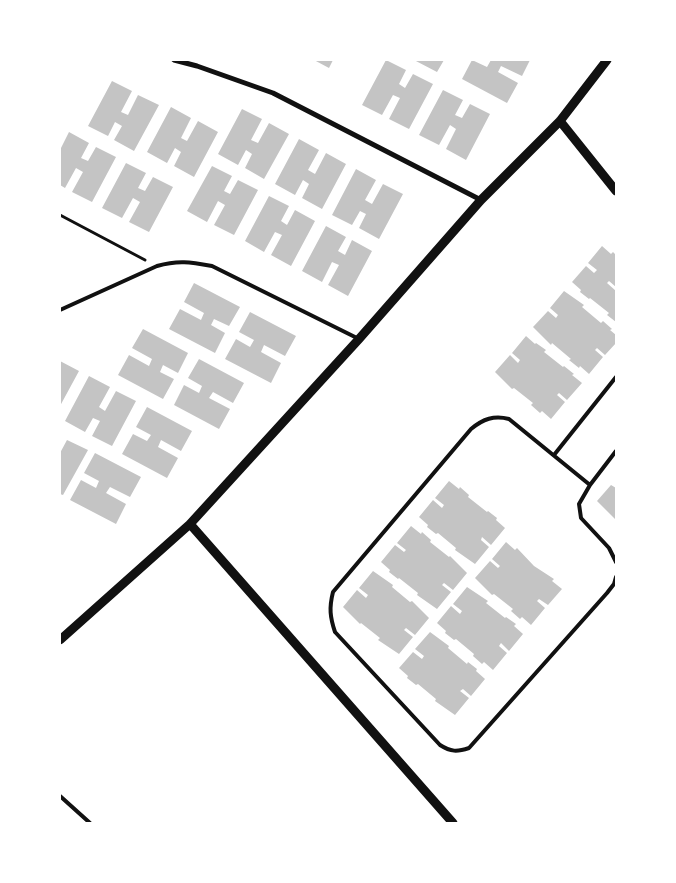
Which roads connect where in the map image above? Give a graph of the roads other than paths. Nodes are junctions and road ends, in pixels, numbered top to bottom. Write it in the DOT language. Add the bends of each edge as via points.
graph roads {
  1 [pos="174,60"];
  2 [pos="607,60"];
  3 [pos="560,121"];
  4 [pos="616,191"];
  5 [pos="481,200"];
  6 [pos="60,310"];
  7 [pos="360,339"];
  8 [pos="616,377"];
  9 [pos="616,451"];
  10 [pos="554,454"];
  11 [pos="590,485"];
  12 [pos="190,524"];
  13 [pos="616,562"];
  14 [pos="616,577"];
  15 [pos="60,640"];
  16 [pos="60,796"];
  17 [pos="90,823"];
  18 [pos="453,823"];
  1 -- 5 [label="street" via="273,93"];
  2 -- 3 [label="street"];
  3 -- 4 [label="street"];
  3 -- 5 [label="street"];
  5 -- 7 [label="street"];
  6 -- 7 [label="lane" via="157,266 190,262 212,266"];
  7 -- 12 [label="street"];
  8 -- 10 [label="lane"];
  9 -- 11 [label="lane"];
  10 -- 11 [label="lane"];
  10 -- 14 [label="lane" via="509,418 500,416 481,421 471,429 333,592 330,617 335,632 440,745 449,751 459,751 469,748 607,593"];
  11 -- 13 [label="lane" via="578,504 581,518 609,548"];
  12 -- 15 [label="street"];
  12 -- 18 [label="street"];
  16 -- 17 [label="lane"];
}
